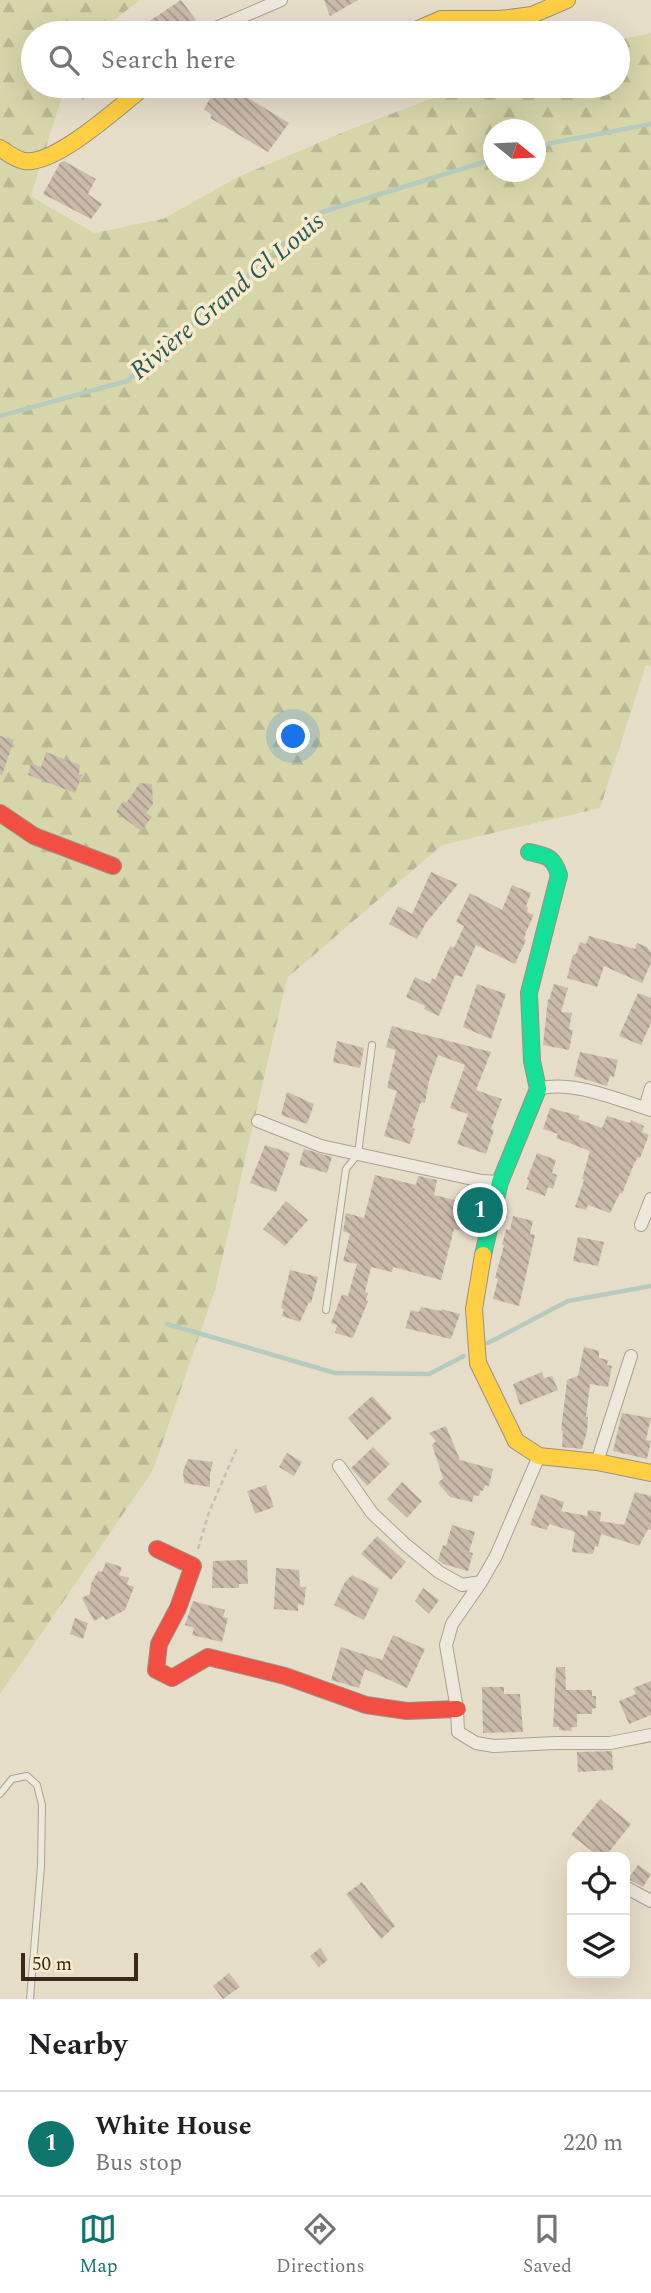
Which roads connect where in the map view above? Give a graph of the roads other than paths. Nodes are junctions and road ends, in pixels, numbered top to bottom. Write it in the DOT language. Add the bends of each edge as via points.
graph roads {
  1 [pos="281,0"];
  2 [pos="567,0"];
  3 [pos="232,21"];
  4 [pos="436,21"];
  5 [pos="131,98"];
  6 [pos="0,148"];
  7 [pos="0,813"];
  8 [pos="529,852"];
  9 [pos="113,866"];
  10 [pos="372,1045"];
  11 [pos="651,1088"];
  12 [pos="538,1089"];
  13 [pos="648,1109"];
  14 [pos="258,1121"];
  15 [pos="358,1154"];
  16 [pos="500,1182"];
  17 [pos="651,1199"];
  18 [pos="641,1225"];
  19 [pos="326,1310"];
  20 [pos="631,1356"];
  21 [pos="539,1456"];
  22 [pos="597,1462"];
  23 [pos="339,1466"];
  24 [pos="651,1473"];
  25 [pos="157,1549"];
  26 [pos="481,1583"];
  27 [pos="457,1709"];
  28 [pos="651,1735"];
  29 [pos="0,1794"];
  30 [pos="630,1890"];
  31 [pos="651,1901"];
  32 [pos="30,1999"];
  1 -- 3 [label="street"];
  2 -- 4 [label="street" via="532,15"];
  5 -- 6 [label="street" via="79,138 31,162"];
  7 -- 9 [label="street" via="34,836"];
  8 -- 12 [label="street" via="547,856 559,874 529,993"];
  10 -- 15 [label="lane"];
  11 -- 13 [label="street"];
  12 -- 13 [label="street" via="574,1089"];
  12 -- 16 [label="street"];
  14 -- 15 [label="street" via="321,1146"];
  15 -- 16 [label="street"];
  15 -- 19 [label="lane" via="345,1168"];
  16 -- 21 [label="street" via="474,1309 478,1363 516,1441"];
  17 -- 18 [label="street"];
  20 -- 22 [label="street"];
  21 -- 22 [label="street"];
  21 -- 26 [label="street"];
  22 -- 24 [label="street"];
  23 -- 26 [label="street" via="372,1513 439,1573 462,1585"];
  25 -- 27 [label="street" via="193,1566 155,1654 156,1670 172,1678 208,1657 285,1676 366,1705 407,1711"];
  26 -- 27 [label="street" via="448,1636"];
  27 -- 28 [label="street" via="458,1732 476,1744 610,1743"];
  29 -- 32 [label="lane" via="12,1780 27,1776 37,1786 41,1805 41,1867"];
  30 -- 31 [label="street"];
}
